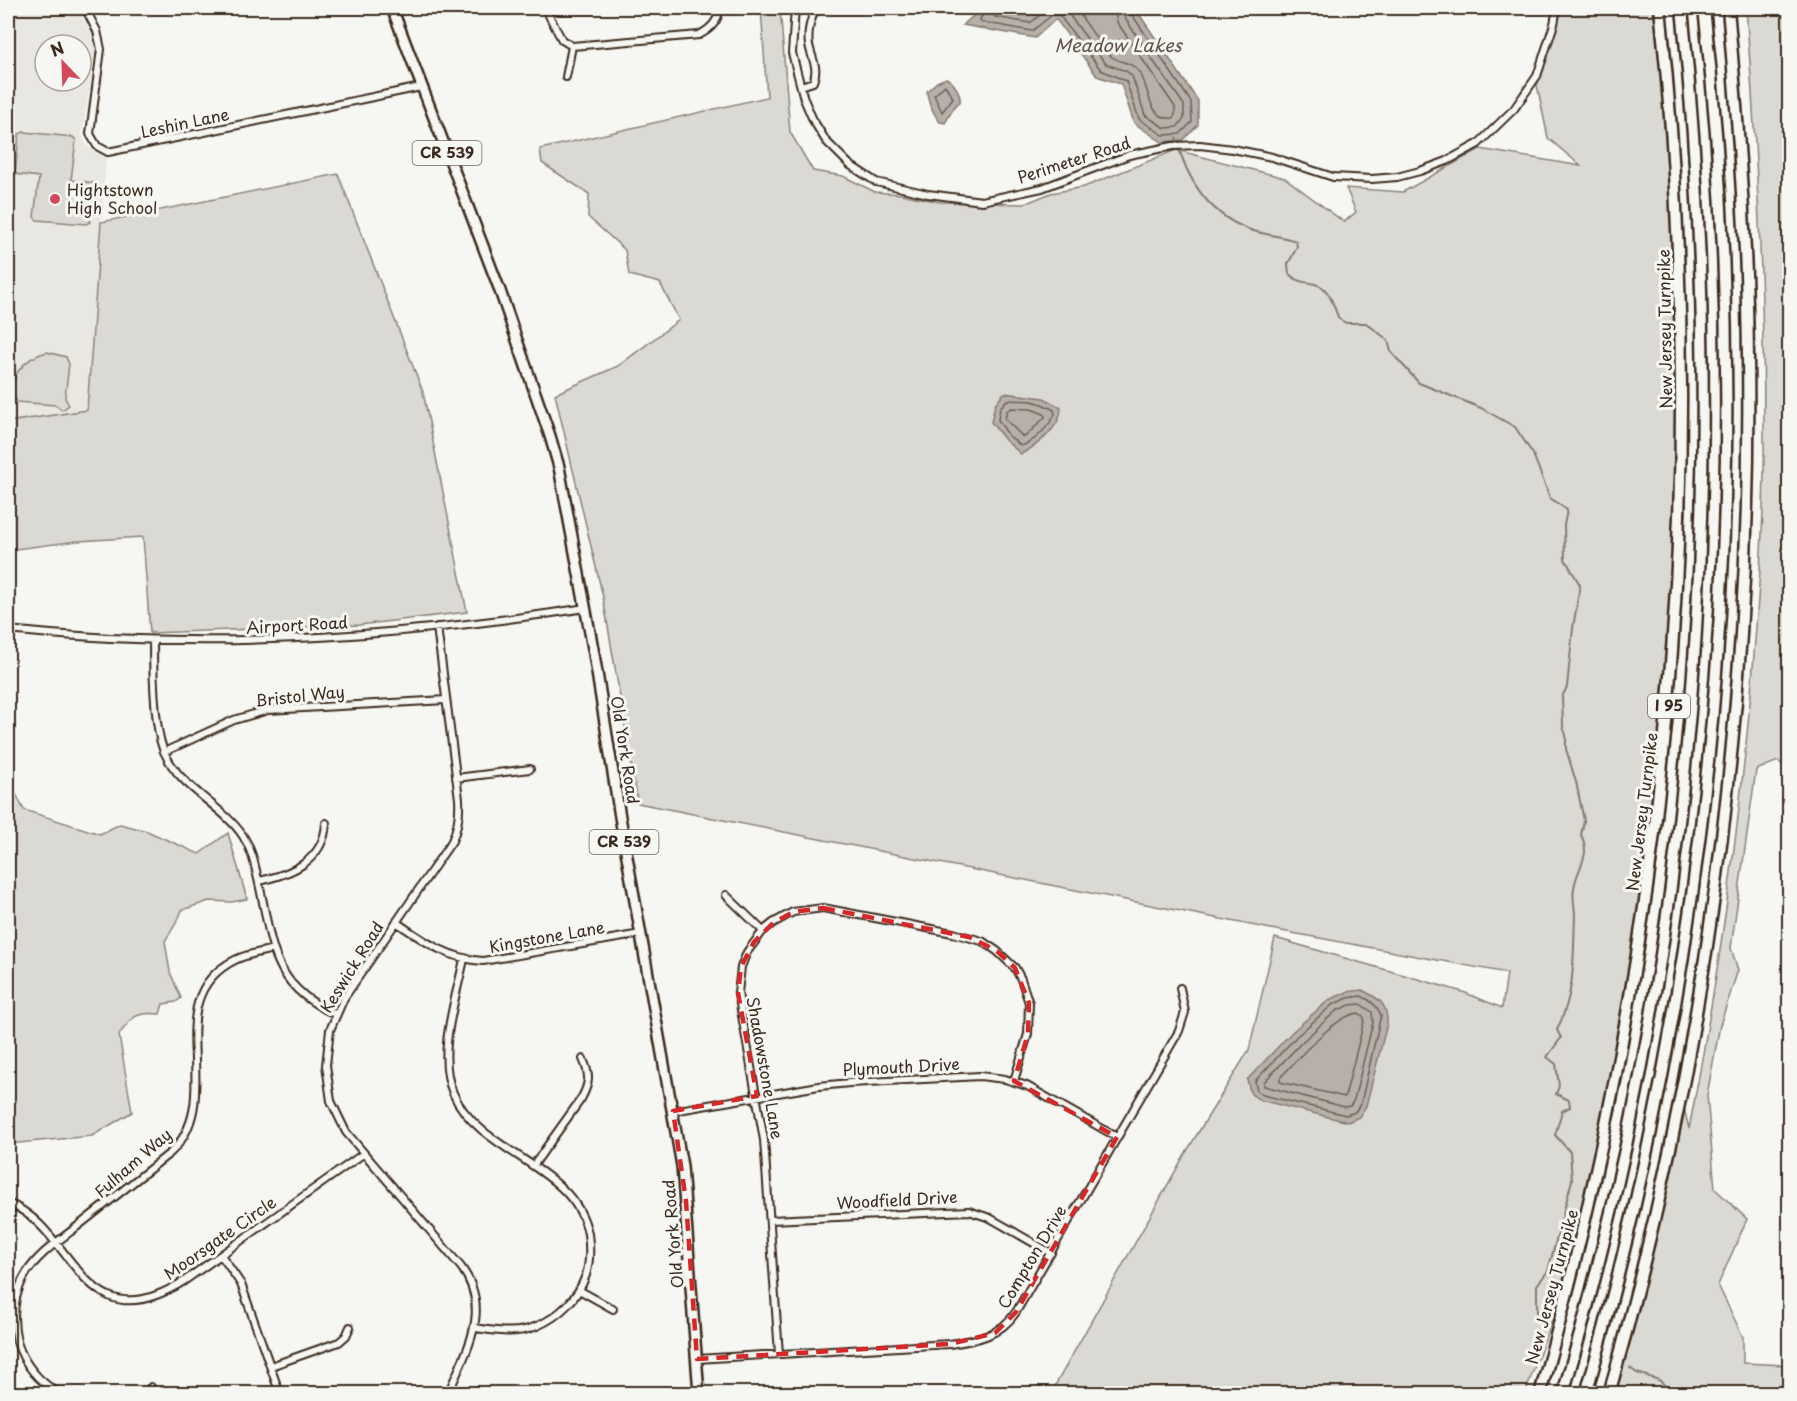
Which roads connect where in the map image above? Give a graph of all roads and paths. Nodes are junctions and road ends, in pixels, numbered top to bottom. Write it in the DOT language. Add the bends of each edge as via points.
graph roads {
  1 [pos="85,8"];
  2 [pos="392,8"];
  3 [pos="546,8"];
  4 [pos="719,8"];
  5 [pos="795,8"];
  6 [pos="816,8"];
  7 [pos="1557,8"];
  8 [pos="1660,8"];
  9 [pos="1682,8"];
  10 [pos="1704,8"];
  11 [pos="1728,8"];
  12 [pos="572,46"];
  13 [pos="566,77"];
  14 [pos="801,86"];
  15 [pos="421,87"];
  16 [pos="586,608"];
  17 [pos="437,627"];
  18 [pos="8,630"];
  19 [pos="153,640"];
  20 [pos="446,700"];
  21 [pos="164,752"];
  22 [pos="530,769"];
  23 [pos="456,778"];
  24 [pos="326,822"];
  25 [pos="259,881"];
  26 [pos="726,895"];
  27 [pos="396,922"];
  28 [pos="763,931"];
  29 [pos="641,934"];
  30 [pos="274,949"];
  31 [pos="464,959"];
  32 [pos="1180,988"];
  33 [pos="335,1014"];
  34 [pos="583,1059"];
  35 [pos="1014,1081"];
  36 [pos="757,1096"];
  37 [pos="673,1112"];
  38 [pos="1118,1137"];
  39 [pos="363,1154"];
  40 [pos="533,1166"];
  41 [pos="8,1203"];
  42 [pos="771,1220"];
  43 [pos="56,1244"];
  44 [pos="1051,1253"];
  45 [pos="221,1256"];
  46 [pos="579,1290"];
  47 [pos="613,1309"];
  48 [pos="350,1327"];
  49 [pos="475,1328"];
  50 [pos="779,1354"];
  51 [pos="697,1359"];
  52 [pos="271,1366"];
  53 [pos="151,1387"];
  54 [pos="60,1394"];
  55 [pos="144,1394"];
  56 [pos="280,1394"];
  57 [pos="448,1394"];
  58 [pos="699,1394"];
  59 [pos="1540,1394"];
  60 [pos="1563,1394"];
  61 [pos="1586,1394"];
  62 [pos="1609,1394"];
  1 -- 15 [label="street, Leshin Lane" via="101,48 90,134 97,146 108,152"];
  2 -- 15 [label="main road, CR 539"];
  3 -- 12 [label="street" via="562,40"];
  4 -- 12 [label="street" via="713,26 699,35"];
  5 -- 14 [label="street, Perimeter Road" via="792,53"];
  6 -- 14 [label="street" via="808,33 817,73 813,82"];
  7 -- 14 [label="street, Perimeter Road" via="1537,76 1514,109 1478,144 1447,161 1397,177 1334,177 1233,149 1173,146 1130,155 1042,188 982,201 928,194 876,182 850,165 826,141 813,120"];
  8 -- 59 [label="highway, New Jersey Turnpike / I 95" via="1674,169 1682,347 1680,506 1669,698 1644,920 1615,1088 1583,1233"];
  9 -- 60 [label="highway, I 95" via="1698,195 1704,345 1702,537 1689,729 1668,907 1643,1059 1610,1216"];
  10 -- 61 [label="highway, I 95" via="1718,160 1726,374 1724,534 1713,715 1692,896 1664,1065 1629,1232"];
  11 -- 62 [label="highway" via="1743,200 1748,361 1744,572 1733,732 1715,891 1684,1080 1648,1247"];
  12 -- 13 [label="street"];
  15 -- 16 [label="main road, Old York Road / CR 539" via="503,299 550,436"];
  16 -- 17 [label="street, Airport Road"];
  16 -- 29 [label="main road, Old York Road / CR 539"];
  17 -- 19 [label="street, Airport Road" via="301,639"];
  17 -- 20 [label="street, Keswick Road"];
  18 -- 19 [label="street, Airport Road"];
  19 -- 21 [label="street" via="158,733"];
  20 -- 21 [label="street, Bristol Way" via="268,710 244,716"];
  20 -- 23 [label="street, Keswick Road"];
  21 -- 25 [label="street" via="183,779 243,835"];
  22 -- 23 [label="street"];
  23 -- 27 [label="street, Keswick Road" via="460,810 457,830"];
  24 -- 25 [label="street" via="322,842 305,864"];
  25 -- 30 [label="street"];
  26 -- 28 [label="street"];
  27 -- 31 [label="street, Kingstone Lane" via="433,948"];
  27 -- 33 [label="street, Keswick Road"];
  28 -- 35 [label="street, Shadowstone Lane" via="793,912 823,908 982,941 1015,968 1029,1003 1028,1034"];
  28 -- 36 [label="street, Shadowstone Lane" via="747,952 738,993"];
  29 -- 31 [label="street, Kingstone Lane" via="497,960"];
  29 -- 37 [label="main road, Old York Road / CR 539"];
  30 -- 33 [label="street" via="282,970 298,992"];
  30 -- 43 [label="street, Fulham Way" via="229,963 211,978 201,994 194,1024 195,1110 180,1143"];
  31 -- 40 [label="street" via="447,1045 447,1071 453,1092 476,1125"];
  32 -- 38 [label="street, Compton Drive" via="1184,1022"];
  33 -- 39 [label="street, Keswick Road" via="326,1048 328,1091 343,1126"];
  34 -- 40 [label="street" via="589,1074 587,1088"];
  35 -- 36 [label="street, Plymouth Drive" via="980,1076 850,1083"];
  35 -- 38 [label="street, Plymouth Drive"];
  36 -- 37 [label="street, Plymouth Drive"];
  36 -- 42 [label="street, Shadowstone Lane"];
  37 -- 51 [label="main road, Old York Road / CR 539" via="686,1201"];
  38 -- 44 [label="street, Compton Drive"];
  39 -- 45 [label="street, Moorsgate Circle"];
  39 -- 49 [label="street, Keswick Road" via="466,1274 476,1304"];
  40 -- 46 [label="street" via="569,1196 584,1219 589,1257"];
  41 -- 43 [label="street, Moorsgate Circle" via="36,1220"];
  42 -- 44 [label="street, Woodfield Drive" via="969,1211 990,1218"];
  42 -- 50 [label="street, Shadowstone Lane"];
  43 -- 45 [label="street, Moorsgate Circle" via="87,1282 111,1296 128,1300 147,1299 165,1292"];
  43 -- 54 [label="street, Fulham Way" via="24,1278 14,1318 17,1341 27,1363"];
  44 -- 50 [label="street, Compton Drive" via="1013,1317 984,1339"];
  45 -- 52 [label="street" via="241,1284"];
  46 -- 47 [label="street"];
  46 -- 49 [label="street" via="558,1314 531,1328 510,1332"];
  48 -- 52 [label="street" via="339,1342"];
  49 -- 57 [label="street, Keswick Road"];
  50 -- 51 [label="street, Compton Drive"];
  51 -- 58 [label="main road, Old York Road / CR 539"];
  52 -- 56 [label="street"];
  53 -- 55 [label="street"];
}
